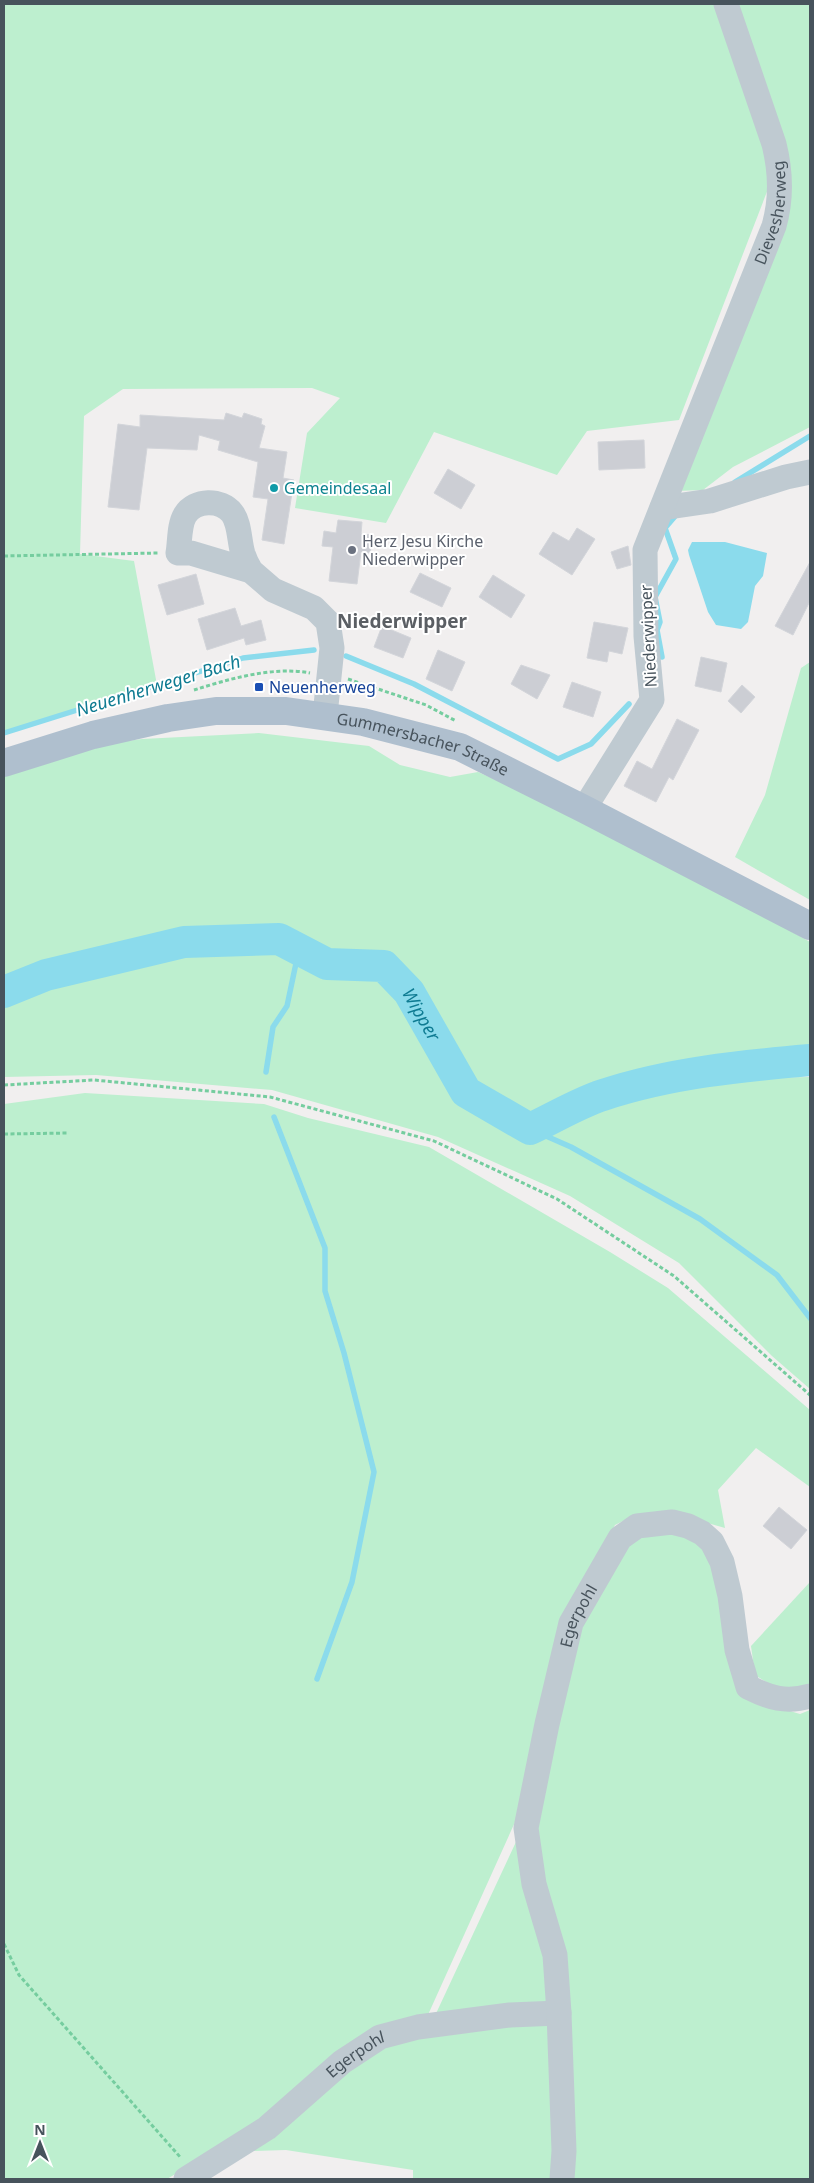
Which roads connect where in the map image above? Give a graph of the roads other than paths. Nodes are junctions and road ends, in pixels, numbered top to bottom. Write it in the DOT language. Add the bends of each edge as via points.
graph roads {
  1 [pos="726,4"];
  2 [pos="730,333"];
  3 [pos="810,472"];
  4 [pos="662,508"];
  5 [pos="251,571"];
  6 [pos="325,715"];
  7 [pos="4,762"];
  8 [pos="584,809"];
  9 [pos="810,926"];
  10 [pos="810,1696"];
  11 [pos="559,2013"];
  12 [pos="190,2177"];
  13 [pos="562,2179"];
  1 -- 2 [label="street, Dievesherweg" via="774,144 780,188 774,226"];
  2 -- 4 [label="street, Niederwipper"];
  3 -- 4 [label="street" via="710,501"];
  4 -- 8 [label="street, Niederwipper" via="645,550 646,636 652,700"];
  5 -- 5 [label="street" via="191,553 178,553 185,515 194,506 211,502 222,504 236,522 243,556"];
  5 -- 6 [label="street" via="273,590 314,608 328,622 332,648"];
  6 -- 7 [label="main road, Gummersbacher Straße" via="251,710 177,717 93,735"];
  6 -- 8 [label="main road, Gummersbacher Straße" via="460,747"];
  8 -- 9 [label="main road, Gummersbacher Straße"];
  10 -- 11 [label="street, Egerpohl" via="786,1699 768,1696 748,1687 737,1650 722,1562 712,1542 702,1533 672,1522 653,1523 637,1526 620,1538 572,1623 526,1828 534,1884 555,1955"];
  11 -- 12 [label="street, Egerpohl" via="510,2015 418,2027 380,2037 342,2062 267,2128"];
  11 -- 13 [label="street, Egerpohl" via="564,2151"];
}
